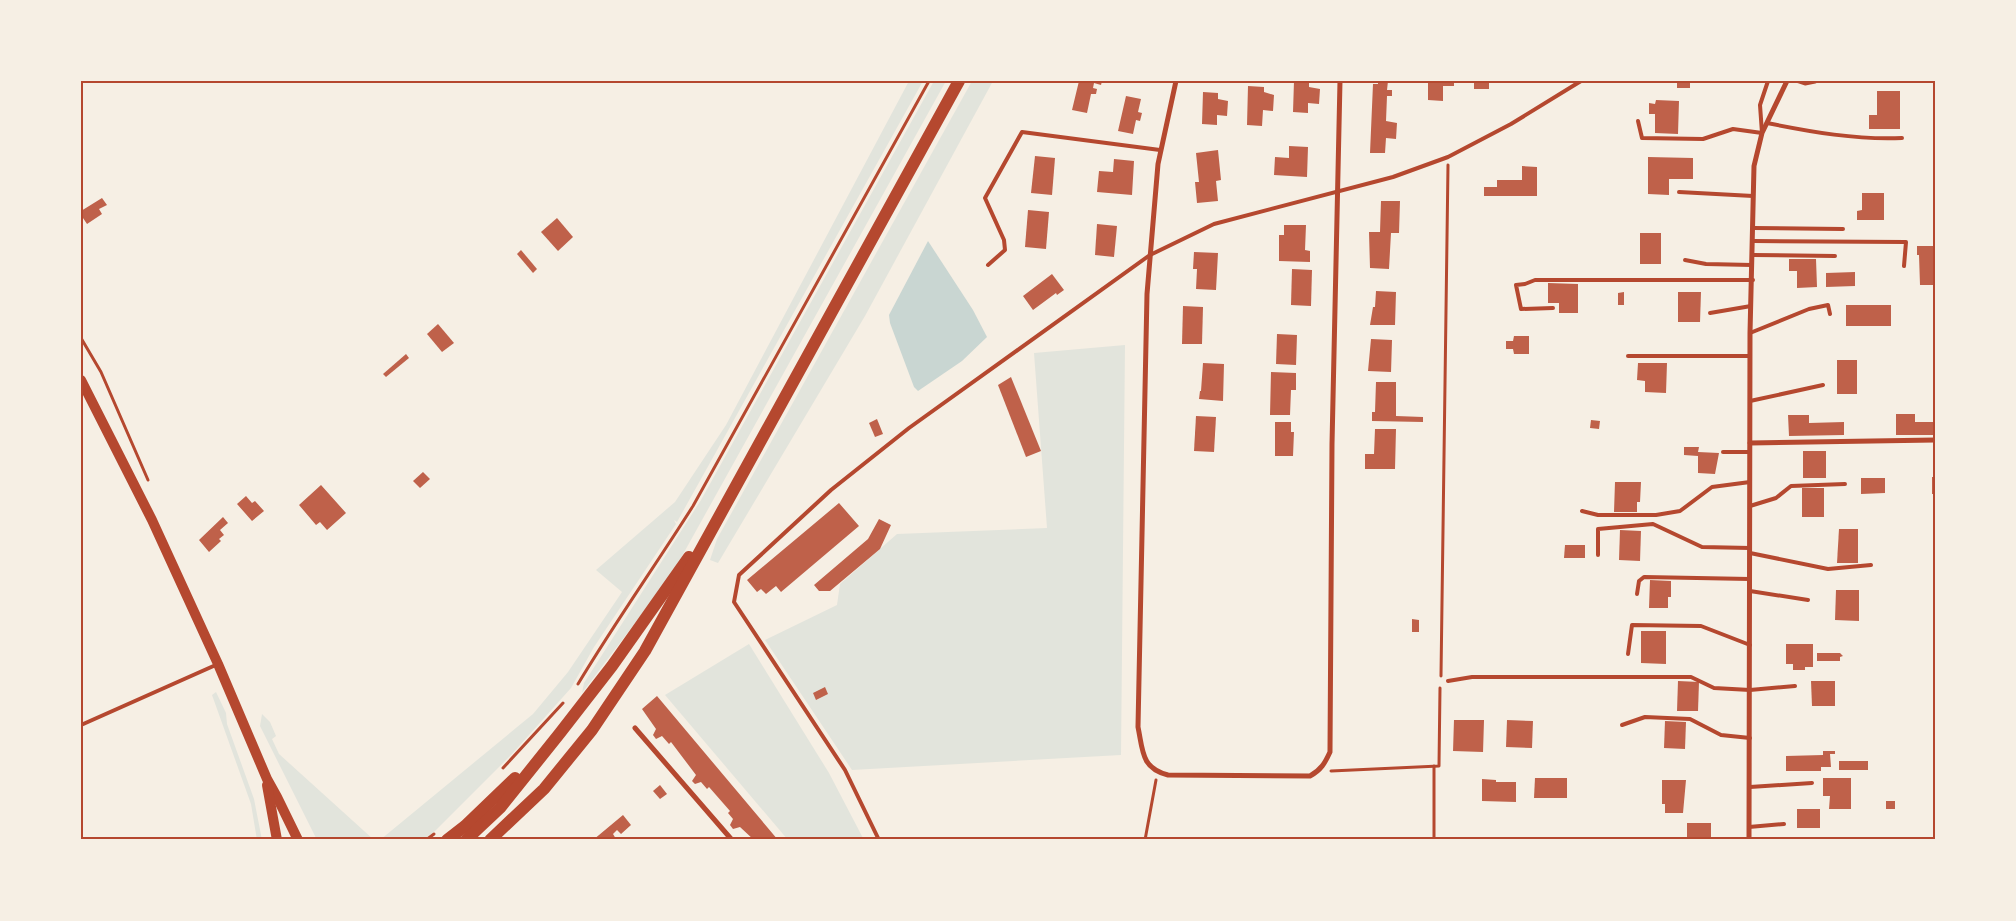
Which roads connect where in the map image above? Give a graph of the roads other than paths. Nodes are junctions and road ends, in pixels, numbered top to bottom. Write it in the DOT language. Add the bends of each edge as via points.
graph roads {
  1 [pos="960,81"];
  2 [pos="1176,81"];
  3 [pos="1340,81"];
  4 [pos="1581,81"];
  5 [pos="1768,81"];
  6 [pos="1787,81"];
  7 [pos="1799,81"];
  8 [pos="1815,81"];
  9 [pos="1638,121"];
  10 [pos="1767,123"];
  11 [pos="1762,133"];
  12 [pos="1902,138"];
  13 [pos="1160,150"];
  14 [pos="1338,190"];
  15 [pos="1679,192"];
  16 [pos="1753,196"];
  17 [pos="1753,228"];
  18 [pos="1843,229"];
  19 [pos="1753,241"];
  20 [pos="1150,255"];
  21 [pos="1753,255"];
  22 [pos="1835,256"];
  23 [pos="1685,260"];
  24 [pos="988,265"];
  25 [pos="1752,266"];
  26 [pos="1904,266"];
  27 [pos="1753,280"];
  28 [pos="1751,306"];
  29 [pos="1553,308"];
  30 [pos="1710,313"];
  31 [pos="1830,314"];
  32 [pos="1750,333"];
  33 [pos="1628,356"];
  34 [pos="1750,356"];
  35 [pos="81,380"];
  36 [pos="1823,385"];
  37 [pos="1750,401"];
  38 [pos="1935,440"];
  39 [pos="1750,443"];
  40 [pos="1723,452"];
  41 [pos="1750,452"];
  42 [pos="1750,482"];
  43 [pos="1845,484"];
  44 [pos="1750,506"];
  45 [pos="1582,511"];
  46 [pos="719,514"];
  47 [pos="1750,551"];
  48 [pos="1598,555"];
  49 [pos="1871,565"];
  50 [pos="1750,579"];
  51 [pos="1750,591"];
  52 [pos="1637,594"];
  53 [pos="1808,600"];
  54 [pos="1750,645"];
  55 [pos="1628,654"];
  56 [pos="218,664"];
  57 [pos="1448,681"];
  58 [pos="1795,686"];
  59 [pos="1750,690"];
  60 [pos="1622,725"];
  61 [pos="81,726"];
  62 [pos="635,728"];
  63 [pos="560,733"];
  64 [pos="1750,738"];
  65 [pos="266,779"];
  66 [pos="1812,784"];
  67 [pos="1750,788"];
  68 [pos="1784,824"];
  69 [pos="1749,827"];
  70 [pos="444,835"];
  71 [pos="277,840"];
  72 [pos="298,840"];
  73 [pos="466,840"];
  74 [pos="490,840"];
  75 [pos="732,840"];
  76 [pos="878,840"];
  77 [pos="1749,840"];
  1 -- 46 [label="main road"];
  2 -- 13 [label="street"];
  3 -- 14 [label="street"];
  4 -- 14 [label="lane" via="1511,124 1448,157 1393,177"];
  5 -- 11 [label="lane" via="1760,105"];
  6 -- 10 [label="street"];
  7 -- 8 [label="street"];
  9 -- 11 [label="lane" via="1642,138 1703,139 1732,129"];
  10 -- 11 [label="street"];
  10 -- 12 [label="lane" via="1820,133 1875,139"];
  11 -- 16 [label="street" via="1754,166"];
  13 -- 20 [label="street"];
  13 -- 24 [label="lane" via="1022,132 985,198 1004,240 1005,250"];
  14 -- 20 [label="lane" via="1214,224"];
  14 -- 20 [label="street" via="1330,752 1318,772 1310,776 1168,775 1158,772 1144,760 1138,727"];
  15 -- 16 [label="lane"];
  16 -- 17 [label="street"];
  17 -- 18 [label="lane"];
  17 -- 19 [label="street"];
  19 -- 21 [label="street"];
  19 -- 26 [label="lane" via="1906,242"];
  20 -- 76 [label="lane" via="909,428 831,490 739,575 734,602 845,770"];
  21 -- 22 [label="lane"];
  21 -- 25 [label="street"];
  23 -- 25 [label="lane"];
  25 -- 27 [label="street"];
  27 -- 28 [label="street"];
  27 -- 29 [label="lane" via="1535,280 1516,285 1520,309"];
  28 -- 30 [label="lane"];
  28 -- 32 [label="street"];
  31 -- 32 [label="lane" via="1828,305 1809,309"];
  32 -- 34 [label="street"];
  33 -- 34 [label="lane"];
  34 -- 37 [label="street"];
  35 -- 56 [label="main road" via="152,520"];
  36 -- 37 [label="lane"];
  37 -- 39 [label="street"];
  38 -- 39 [label="street"];
  39 -- 41 [label="street"];
  40 -- 41 [label="lane"];
  41 -- 42 [label="street"];
  42 -- 44 [label="street"];
  42 -- 45 [label="lane" via="1712,487 1680,511 1664,514 1598,515"];
  43 -- 44 [label="lane" via="1791,486 1776,498"];
  44 -- 47 [label="street"];
  46 -- 63 [label="main road" via="618,658"];
  46 -- 74 [label="main road" via="654,635 592,730 544,789"];
  47 -- 48 [label="lane" via="1702,547 1653,524 1598,529"];
  47 -- 49 [label="lane" via="1828,569"];
  47 -- 50 [label="street"];
  50 -- 51 [label="street"];
  50 -- 52 [label="lane" via="1644,577 1639,581"];
  51 -- 53 [label="lane"];
  51 -- 54 [label="street"];
  54 -- 55 [label="lane" via="1701,626 1632,625"];
  54 -- 59 [label="street"];
  56 -- 61 [label="lane"];
  56 -- 65 [label="main road"];
  57 -- 59 [label="lane" via="1472,676 1691,677 1714,688"];
  58 -- 59 [label="lane"];
  59 -- 64 [label="street"];
  60 -- 64 [label="lane" via="1645,717 1690,719 1721,735"];
  62 -- 75 [label="street"];
  63 -- 70 [label="main road" via="486,806"];
  63 -- 73 [label="main road" via="500,808"];
  64 -- 67 [label="street"];
  65 -- 71 [label="main road"];
  65 -- 72 [label="main road"];
  66 -- 67 [label="lane"];
  67 -- 69 [label="street"];
  68 -- 69 [label="lane"];
  69 -- 77 [label="street"];
}
